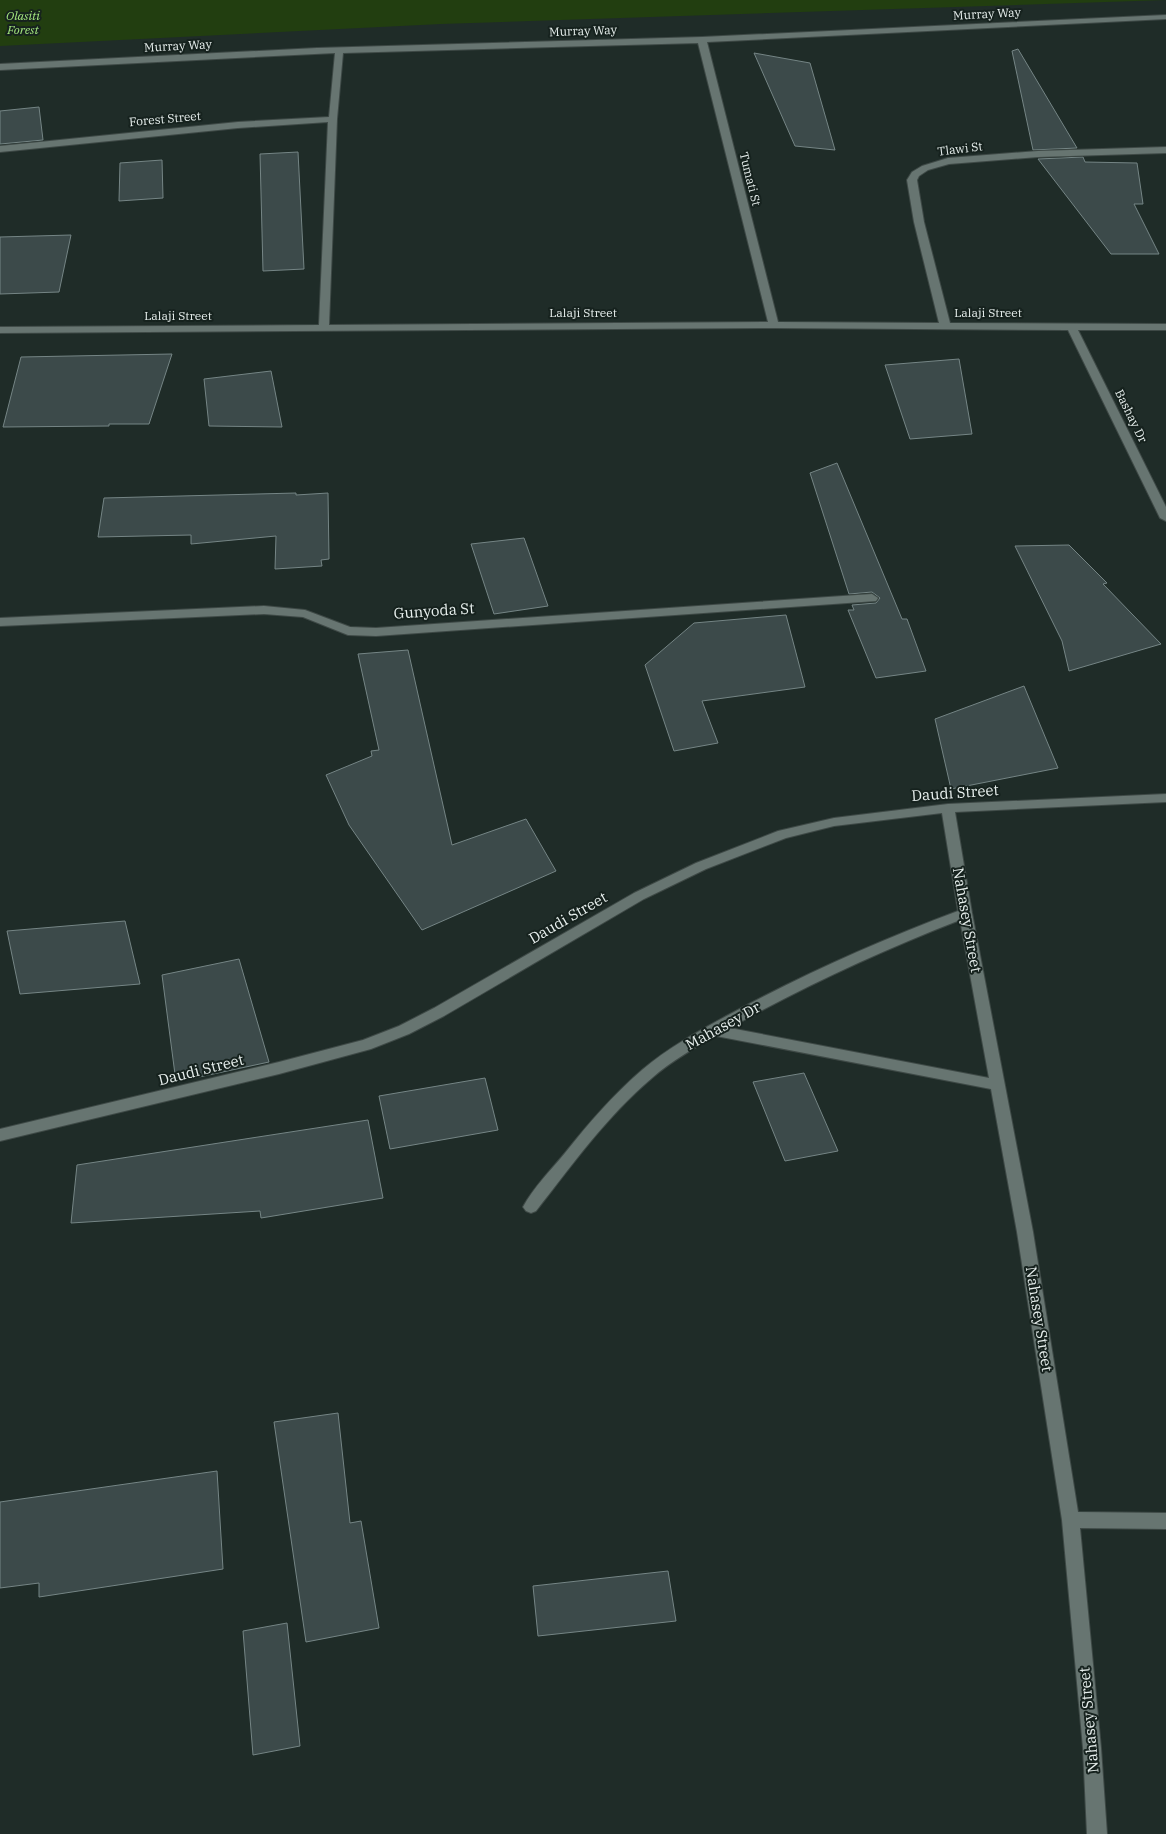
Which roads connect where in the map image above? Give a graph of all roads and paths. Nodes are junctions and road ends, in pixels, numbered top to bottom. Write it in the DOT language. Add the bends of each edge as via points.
graph roads {
  1 [pos="1166,17"];
  2 [pos="702,40"];
  3 [pos="339,51"];
  4 [pos="0,68"];
  5 [pos="333,119"];
  6 [pos="0,148"];
  7 [pos="1166,150"];
  8 [pos="774,325"];
  9 [pos="945,326"];
  10 [pos="1071,326"];
  11 [pos="324,327"];
  12 [pos="1166,327"];
  13 [pos="0,330"];
  14 [pos="1166,518"];
  15 [pos="872,598"];
  16 [pos="0,622"];
  17 [pos="1166,798"];
  18 [pos="948,808"];
  19 [pos="965,913"];
  20 [pos="715,1030"];
  21 [pos="997,1086"];
  22 [pos="0,1135"];
  23 [pos="531,1207"];
  24 [pos="1071,1520"];
  25 [pos="1166,1521"];
  26 [pos="1097,1834"];
  1 -- 2 [label="street, Murray Way"];
  2 -- 3 [label="street, Murray Way"];
  2 -- 8 [label="street, Tumati St"];
  3 -- 4 [label="street, Murray Way"];
  3 -- 5 [label="street"];
  5 -- 6 [label="street, Forest Street"];
  5 -- 11 [label="street"];
  7 -- 9 [label="street, Tlawi St" via="963,160 932,165 919,171 912,180 919,222"];
  8 -- 9 [label="street, Lalaji Street"];
  8 -- 11 [label="street, Lalaji Street"];
  9 -- 10 [label="street, Lalaji Street"];
  10 -- 12 [label="street, Lalaji Street"];
  10 -- 14 [label="street, Bashay Dr"];
  11 -- 13 [label="street, Lalaji Street"];
  15 -- 16 [label="street, Gunyoda St" via="376,632 348,631 305,614 264,610"];
  17 -- 18 [label="street, Daudi Street"];
  18 -- 19 [label="street, Nahasey Street"];
  18 -- 22 [label="street, Daudi Street" via="834,822 758,842 639,896 439,1012 366,1045"];
  19 -- 20 [label="street, Mahasey Dr" via="825,972"];
  19 -- 21 [label="street, Nahasey Street"];
  20 -- 21 [label="street"];
  20 -- 23 [label="street, Mahasey Dr" via="687,1045 638,1082 602,1118"];
  21 -- 24 [label="street, Nahasey Street" via="1025,1232"];
  24 -- 25 [label="street"];
  24 -- 26 [label="street, Nahasey Street"];
}
